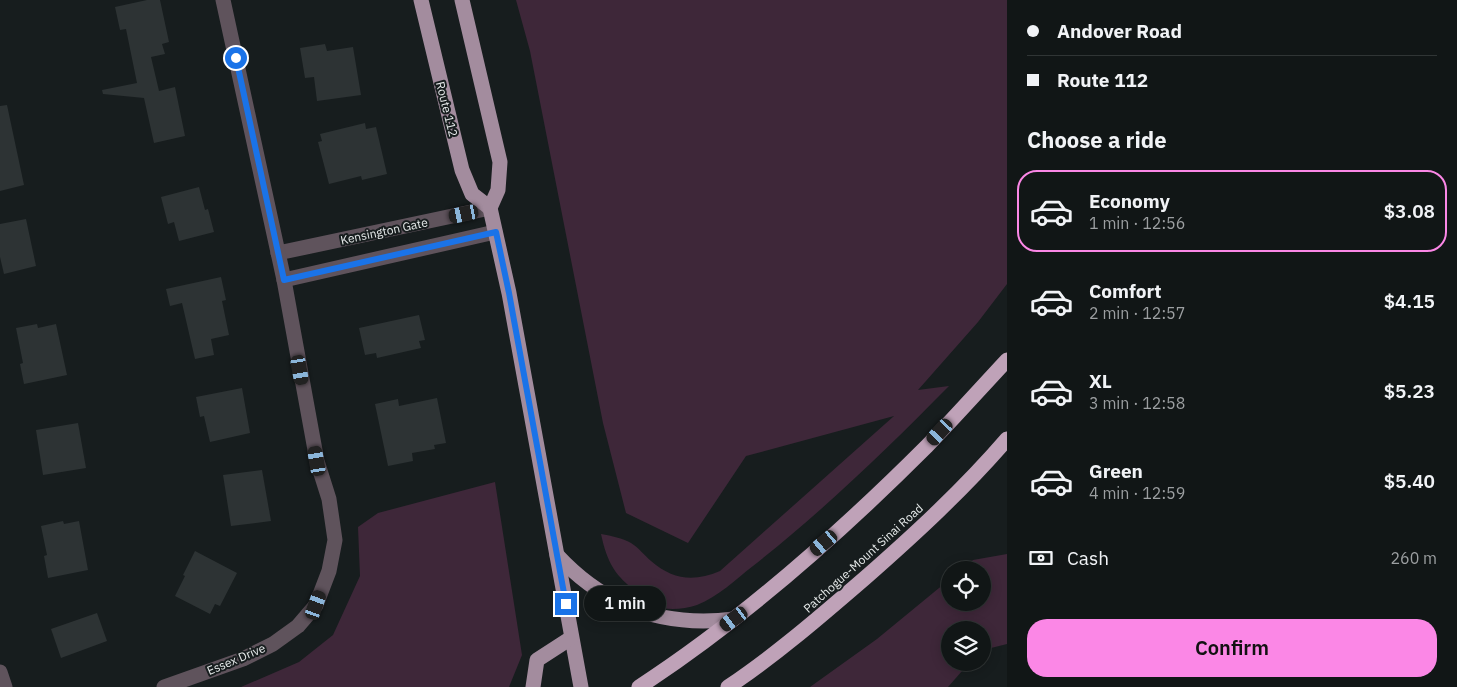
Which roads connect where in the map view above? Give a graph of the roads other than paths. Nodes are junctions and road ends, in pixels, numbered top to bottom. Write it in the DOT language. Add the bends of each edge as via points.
graph roads {
  1 [pos="223,0"];
  2 [pos="421,0"];
  3 [pos="462,0"];
  4 [pos="490,208"];
  5 [pos="496,232"];
  6 [pos="278,253"];
  7 [pos="284,280"];
  8 [pos="1007,360"];
  9 [pos="1007,439"];
  10 [pos="557,555"];
  11 [pos="734,619"];
  12 [pos="571,638"];
  13 [pos="0,672"];
  14 [pos="5,687"];
  15 [pos="164,687"];
  16 [pos="533,687"];
  17 [pos="581,687"];
  18 [pos="639,687"];
  19 [pos="728,687"];
  1 -- 6 [label="street, Essex Drive"];
  2 -- 4 [label="main road, Route 112" via="462,170 472,194"];
  3 -- 4 [label="main road" via="500,162 498,190"];
  4 -- 5 [label="main road"];
  4 -- 6 [label="street, Kensington Gate"];
  5 -- 7 [label="street, Kensington Gate"];
  5 -- 10 [label="main road"];
  6 -- 7 [label="street, Essex Drive"];
  7 -- 15 [label="street, Essex Drive" via="317,461 329,499 335,540 329,571 316,605 298,626 273,644 243,659"];
  8 -- 11 [label="highway" via="927,446 824,543"];
  9 -- 19 [label="highway, Patchogue-Mount Sinai Road" via="910,539 767,661"];
  10 -- 11 [label="main road" via="593,588 637,610 685,621"];
  10 -- 12 [label="main road"];
  11 -- 18 [label="highway"];
  12 -- 16 [label="main road" via="537,660"];
  12 -- 17 [label="main road"];
  13 -- 14 [label="street"];
}
